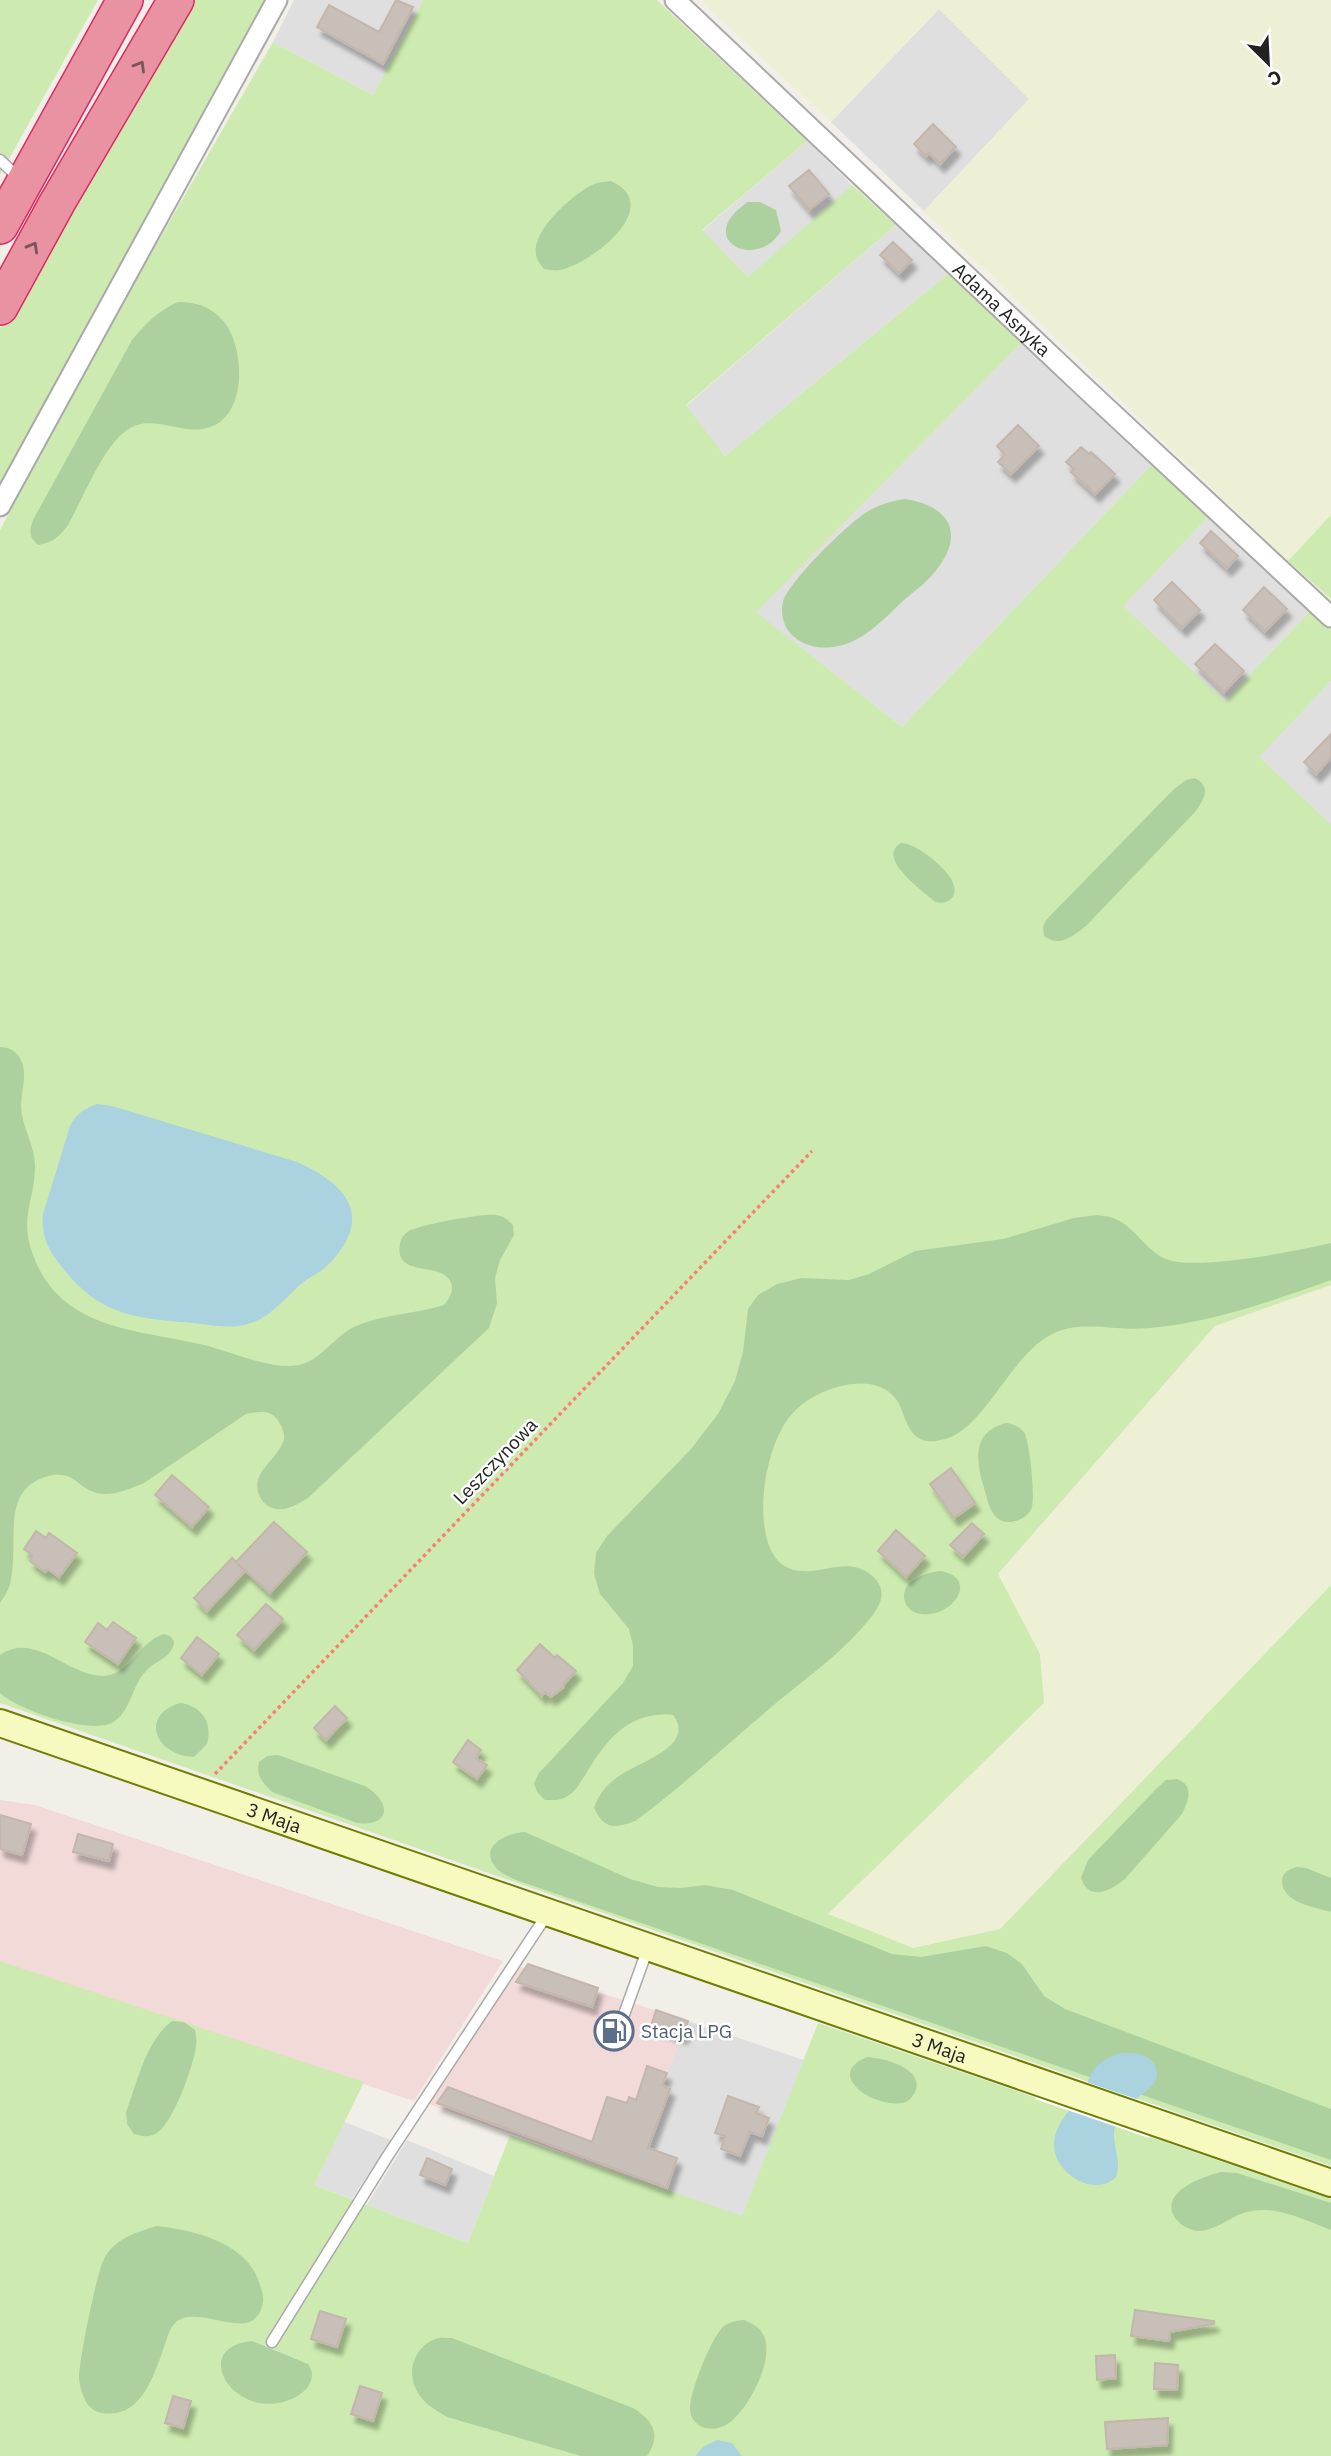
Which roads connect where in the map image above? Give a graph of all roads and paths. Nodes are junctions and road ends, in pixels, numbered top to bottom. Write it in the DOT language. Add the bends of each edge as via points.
graph roads {
  1 [pos="125,0"];
  2 [pos="176,0"];
  3 [pos="276,0"];
  4 [pos="675,0"];
  5 [pos="12,171"];
  6 [pos="0,226"];
  7 [pos="0,307"];
  8 [pos="0,506"];
  9 [pos="1331,617"];
  10 [pos="812,1151"];
  11 [pos="0,1723"];
  12 [pos="199,1791"];
  13 [pos="548,1913"];
  14 [pos="648,1948"];
  15 [pos="622,2020"];
  16 [pos="1331,2183"];
  17 [pos="272,2342"];
  1 -- 5 [label="highway"];
  7 -- 2 [label="highway, one-way"];
  3 -- 8 [label="street"];
  4 -- 9 [label="street, Adama Asnyka"];
  5 -- 6 [label="highway"];
  10 -- 12 [label="path, Leszczynowa"];
  11 -- 12 [label="street, 3 Maja"];
  12 -- 13 [label="street, 3 Maja"];
  13 -- 14 [label="street, 3 Maja"];
  13 -- 17 [label="lane"];
  14 -- 15 [label="lane"];
  14 -- 16 [label="street, 3 Maja"];
}
